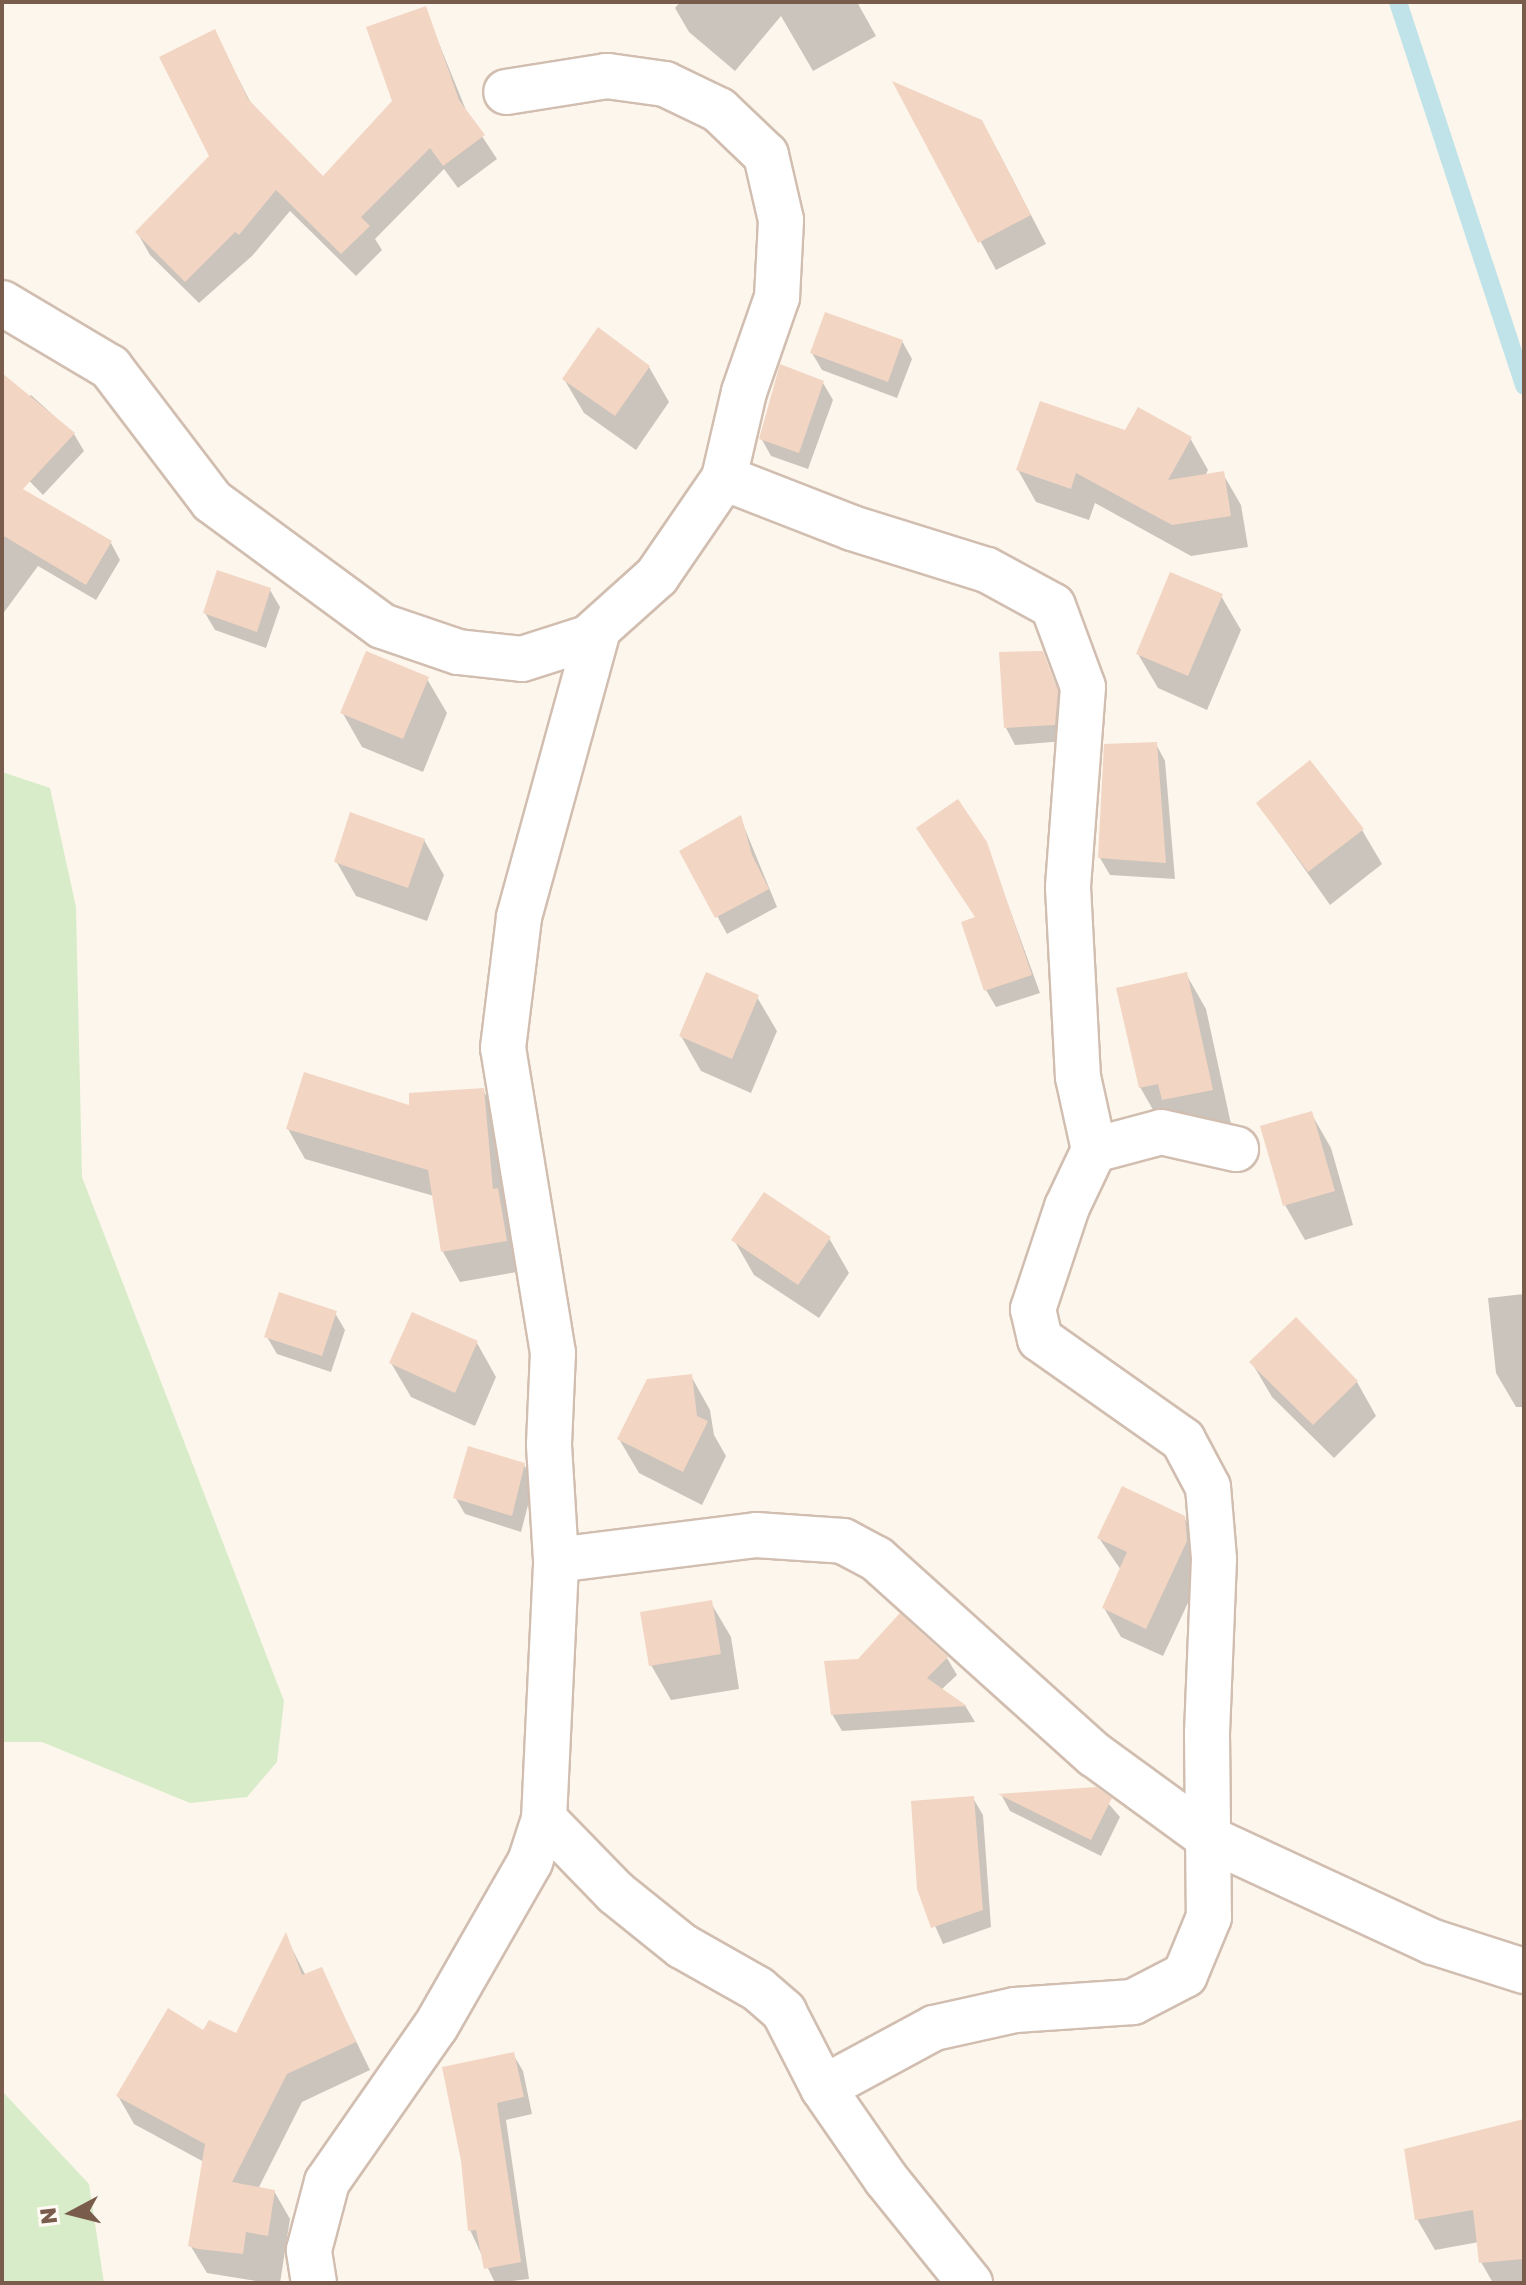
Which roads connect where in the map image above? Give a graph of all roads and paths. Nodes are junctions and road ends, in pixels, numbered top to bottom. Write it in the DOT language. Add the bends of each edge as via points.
graph roads {
  1 [pos="506,92"];
  2 [pos="2,303"];
  3 [pos="724,478"];
  4 [pos="597,633"];
  5 [pos="1236,1149"];
  6 [pos="1094,1150"];
  7 [pos="556,1560"];
  8 [pos="544,1819"];
  9 [pos="1210,1839"];
  10 [pos="1524,1971"];
  11 [pos="823,2088"];
  12 [pos="314,2283"];
  13 [pos="970,2283"];
  1 -- 3 [label="street" via="607,76 665,84 719,110 766,155 781,220 777,297 744,392"];
  2 -- 4 [label="street" via="110,367 212,501 382,626 458,652 522,659"];
  3 -- 4 [label="street" via="657,576"];
  3 -- 6 [label="street" via="852,528 987,570 1053,606 1083,687 1068,887 1078,1077"];
  4 -- 7 [label="street" via="519,917 503,1048 553,1353 549,1444"];
  5 -- 6 [label="street" via="1161,1132"];
  6 -- 9 [label="street" via="1067,1207 1033,1309 1040,1339 1183,1440 1208,1487 1214,1559 1207,1734"];
  7 -- 8 [label="street"];
  7 -- 9 [label="street" via="756,1535 843,1541 877,1559 1095,1755"];
  8 -- 11 [label="street" via="616,1893 682,1946 758,1989 784,2012"];
  8 -- 12 [label="street" via="530,1862 436,2026 327,2182 309,2250"];
  9 -- 10 [label="street" via="1433,1942"];
  9 -- 11 [label="street" via="1209,1917 1185,1975 1133,2002 1015,2010 934,2028"];
  11 -- 13 [label="street" via="886,2179"];
}
